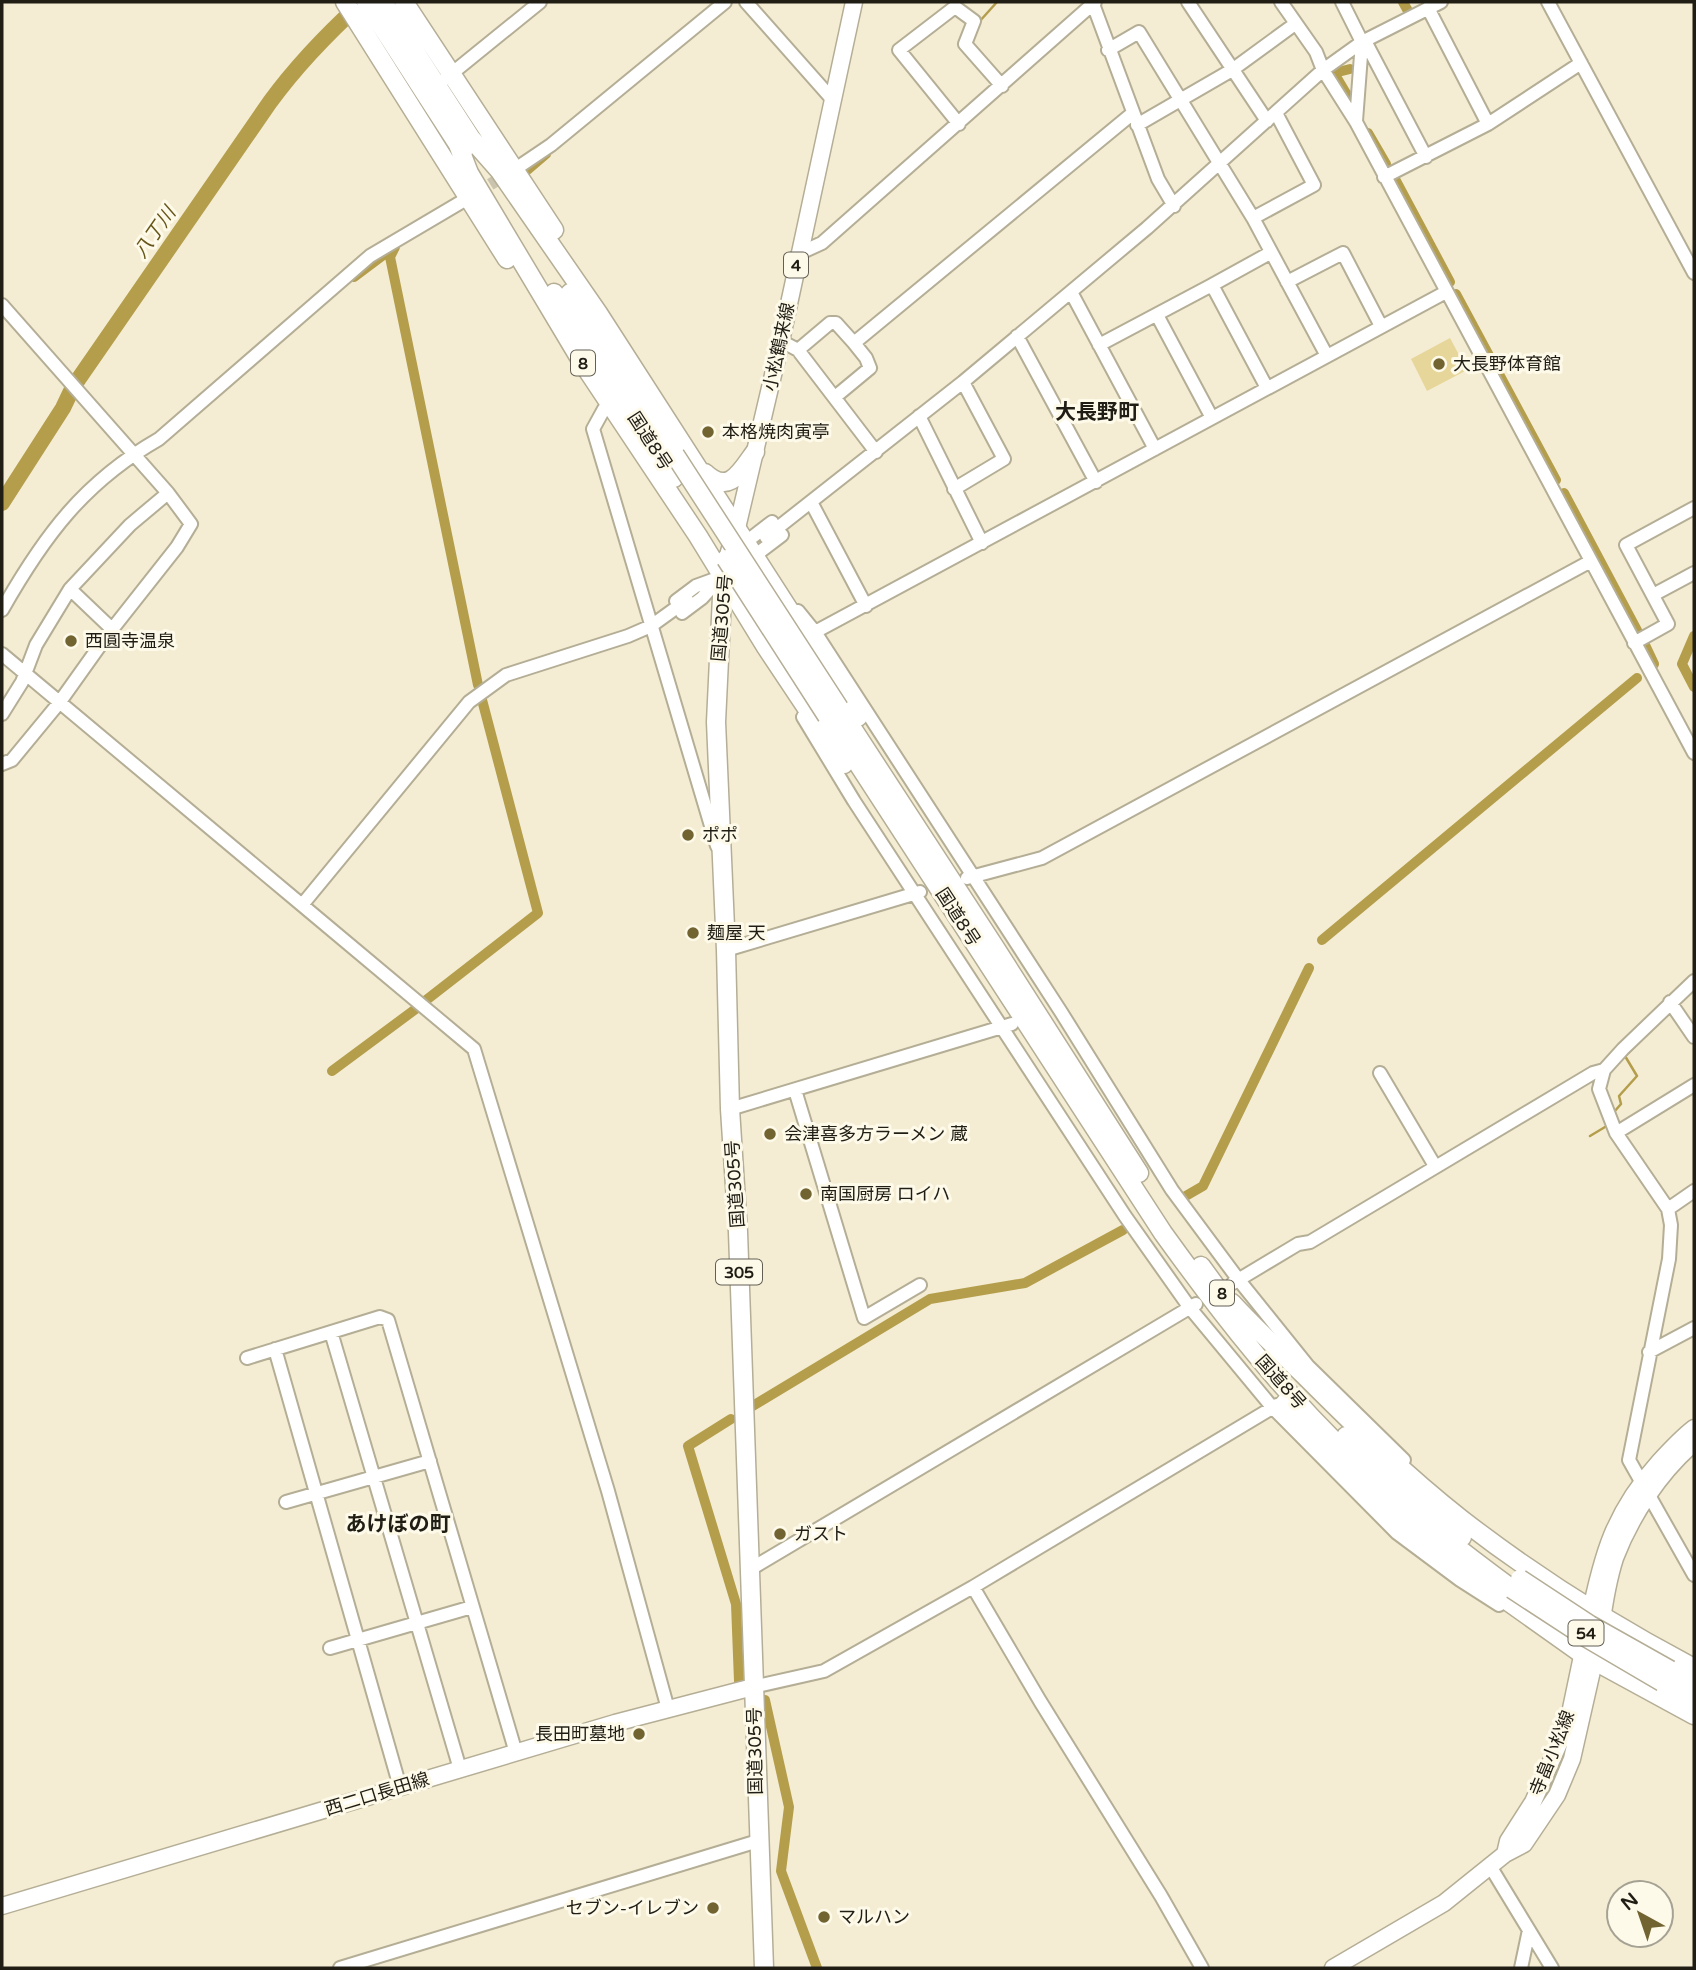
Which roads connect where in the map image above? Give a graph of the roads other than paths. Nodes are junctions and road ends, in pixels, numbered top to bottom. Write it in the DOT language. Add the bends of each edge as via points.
graph roads {
  1 [pos="345,2"];
  2 [pos="366,2"];
  3 [pos="540,2"];
  4 [pos="725,2"];
  5 [pos="746,2"];
  6 [pos="854,2"];
  7 [pos="1188,2"];
  8 [pos="1281,2"];
  9 [pos="1342,2"];
  10 [pos="1441,2"];
  11 [pos="1548,2"];
  12 [pos="1094,3"];
  13 [pos="1429,8"];
  14 [pos="394,11"];
  15 [pos="1295,24"];
  16 [pos="1364,41"];
  17 [pos="1108,50"];
  18 [pos="1581,63"];
  19 [pos="1323,70"];
  20 [pos="1232,71"];
  21 [pos="448,76"];
  22 [pos="1002,86"];
  23 [pos="832,99"];
  24 [pos="1182,100"];
  25 [pos="1272,117"];
  26 [pos="1135,119"];
  27 [pos="1356,122"];
  28 [pos="959,124"];
  29 [pos="1488,124"];
  30 [pos="463,139"];
  31 [pos="1426,157"];
  32 [pos="1220,164"];
  33 [pos="511,172"];
  34 [pos="1384,177"];
  35 [pos="468,198"];
  36 [pos="1174,206"];
  37 [pos="1253,218"];
  38 [pos="1270,253"];
  39 [pos="798,254"];
  40 [pos="1694,273"];
  41 [pos="1287,282"];
  42 [pos="1212,285"];
  43 [pos="1071,292"];
  44 [pos="1446,292"];
  45 [pos="2,305"];
  46 [pos="1157,314"];
  47 [pos="1381,326"];
  48 [pos="1017,336"];
  49 [pos="781,341"];
  50 [pos="854,343"];
  51 [pos="1099,345"];
  52 [pos="798,350"];
  53 [pos="1327,356"];
  54 [pos="963,382"];
  55 [pos="1267,388"];
  56 [pos="835,397"];
  57 [pos="604,409"];
  58 [pos="919,416"];
  59 [pos="1212,418"];
  60 [pos="1155,449"];
  61 [pos="876,452"];
  62 [pos="755,453"];
  63 [pos="133,454"];
  64 [pos="681,460"];
  65 [pos="1096,482"];
  66 [pos="954,488"];
  67 [pos="167,493"];
  68 [pos="811,502"];
  69 [pos="1694,508"];
  70 [pos="698,536"];
  71 [pos="766,537"];
  72 [pos="746,542"];
  73 [pos="982,543"];
  74 [pos="1591,561"];
  75 [pos="1694,573"];
  76 [pos="723,576"];
  77 [pos="772,583"];
  78 [pos="70,589"];
  79 [pos="1653,595"];
  80 [pos="687,600"];
  81 [pos="866,606"];
  82 [pos="2,610"];
  83 [pos="652,626"];
  84 [pos="113,630"];
  85 [pos="815,632"];
  86 [pos="758,633"];
  87 [pos="1634,643"];
  88 [pos="718,647"];
  89 [pos="2,654"];
  90 [pos="778,665"];
  91 [pos="25,675"];
  92 [pos="59,703"];
  93 [pos="833,712"];
  94 [pos="2,715"];
  95 [pos="1694,753"];
  96 [pos="2,764"];
  97 [pos="721,857"];
  98 [pos="970,878"];
  99 [pos="918,892"];
  100 [pos="302,905"];
  101 [pos="994,946"];
  102 [pos="726,950"];
  103 [pos="991,968"];
  104 [pos="1694,981"];
  105 [pos="1671,1002"];
  106 [pos="1074,1005"];
  107 [pos="1058,1013"];
  108 [pos="1007,1025"];
  109 [pos="1694,1037"];
  110 [pos="1604,1070"];
  111 [pos="1380,1073"];
  112 [pos="1694,1085"];
  113 [pos="795,1090"];
  114 [pos="730,1109"];
  115 [pos="1616,1133"];
  116 [pos="1435,1166"];
  117 [pos="1694,1191"];
  118 [pos="1668,1209"];
  119 [pos="920,1285"];
  120 [pos="1215,1294"];
  121 [pos="1694,1328"];
  122 [pos="331,1332"];
  123 [pos="275,1349"];
  124 [pos="1649,1352"];
  125 [pos="247,1358"];
  126 [pos="1276,1405"];
  127 [pos="1694,1428"];
  128 [pos="1694,1443"];
  129 [pos="430,1461"];
  130 [pos="374,1477"];
  131 [pos="1645,1490"];
  132 [pos="317,1494"];
  133 [pos="286,1502"];
  134 [pos="749,1570"];
  135 [pos="1694,1575"];
  136 [pos="1517,1577"];
  137 [pos="973,1587"];
  138 [pos="472,1607"];
  139 [pos="1597,1612"];
  140 [pos="417,1623"];
  141 [pos="1543,1627"];
  142 [pos="360,1639"];
  143 [pos="1646,1643"];
  144 [pos="330,1647"];
  145 [pos="1589,1658"];
  146 [pos="1694,1660"];
  147 [pos="1694,1668"];
  148 [pos="1694,1683"];
  149 [pos="1665,1684"];
  150 [pos="753,1687"];
  151 [pos="1694,1698"];
  152 [pos="668,1709"];
  153 [pos="1694,1715"];
  154 [pos="1694,1722"];
  155 [pos="516,1753"];
  156 [pos="460,1769"];
  157 [pos="400,1787"];
  158 [pos="758,1841"];
  159 [pos="1490,1866"];
  160 [pos="2,1906"];
  161 [pos="1529,1930"];
  162 [pos="340,1968"];
  163 [pos="764,1968"];
  164 [pos="1202,1968"];
  165 [pos="1333,1968"];
  166 [pos="1521,1968"];
  167 [pos="1552,1968"];
  1 -- 35 [label="highway" via="414,104"];
  2 -- 14 [label="highway, 国道8号 / 8"];
  3 -- 21 [label="street"];
  4 -- 33 [label="street" via="551,145"];
  5 -- 23 [label="street"];
  6 -- 23 [label="main road, 小松鶴来線 / 4"];
  7 -- 20 [label="street"];
  8 -- 15 [label="street"];
  9 -- 16 [label="street"];
  10 -- 13 [label="street"];
  11 -- 18 [label="street"];
  12 -- 17 [label="street"];
  12 -- 22 [label="street"];
  13 -- 16 [label="street"];
  13 -- 29 [label="street"];
  14 -- 21 [label="highway"];
  14 -- 30 [label="highway, 国道8号 / 8"];
  15 -- 19 [label="street"];
  15 -- 20 [label="street"];
  16 -- 19 [label="street"];
  16 -- 27 [label="street"];
  16 -- 31 [label="street"];
  17 -- 24 [label="street" via="1139,32"];
  17 -- 26 [label="street"];
  18 -- 29 [label="street"];
  18 -- 40 [label="street"];
  19 -- 25 [label="street"];
  19 -- 27 [label="street"];
  20 -- 24 [label="street"];
  20 -- 25 [label="street"];
  21 -- 33 [label="highway"];
  22 -- 28 [label="street"];
  22 -- 28 [label="street" via="965,44 974,21 955,7 899,50"];
  23 -- 39 [label="main road, 小松鶴来線 / 4"];
  24 -- 26 [label="street"];
  24 -- 32 [label="street"];
  25 -- 32 [label="street"];
  25 -- 37 [label="street" via="1314,185"];
  26 -- 36 [label="street" via="1158,179"];
  26 -- 50 [label="street"];
  27 -- 34 [label="street"];
  28 -- 39 [label="street" via="822,243"];
  29 -- 31 [label="street"];
  30 -- 64 [label="highway, 国道8号 / 8"];
  30 -- 70 [label="highway, 8" via="469,173 582,362"];
  31 -- 34 [label="street"];
  32 -- 36 [label="street"];
  32 -- 37 [label="street"];
  33 -- 64 [label="highway" via="680,424 687,436"];
  34 -- 44 [label="street"];
  35 -- 57 [label="highway"];
  35 -- 63 [label="street" via="370,256 159,439"];
  36 -- 43 [label="street"];
  37 -- 38 [label="street"];
  38 -- 41 [label="street"];
  38 -- 42 [label="street"];
  39 -- 49 [label="main road, 小松鶴来線 / 4"];
  41 -- 47 [label="street" via="1342,253"];
  41 -- 53 [label="street"];
  42 -- 46 [label="street"];
  42 -- 55 [label="street"];
  43 -- 48 [label="street"];
  43 -- 51 [label="street"];
  44 -- 47 [label="street"];
  44 -- 74 [label="street"];
  45 -- 63 [label="street"];
  46 -- 51 [label="street"];
  46 -- 59 [label="street"];
  47 -- 53 [label="street"];
  48 -- 54 [label="street"];
  48 -- 65 [label="street"];
  49 -- 52 [label="street"];
  49 -- 62 [label="main road, 小松鶴来線 / 4"];
  50 -- 52 [label="street" via="836,323 830,323"];
  50 -- 56 [label="street" via="870,368"];
  51 -- 60 [label="street"];
  52 -- 56 [label="street"];
  53 -- 55 [label="street"];
  54 -- 58 [label="street"];
  54 -- 66 [label="street" via="1004,459"];
  55 -- 59 [label="street"];
  56 -- 61 [label="street"];
  57 -- 70 [label="highway" via="676,519"];
  57 -- 83 [label="street" via="593,429"];
  58 -- 61 [label="street"];
  58 -- 66 [label="street"];
  59 -- 60 [label="street"];
  60 -- 65 [label="street"];
  61 -- 68 [label="street"];
  62 -- 64 [label="highway" via="732,481 723,484"];
  62 -- 72 [label="main road, 小松鶴来線 / 4"];
  63 -- 67 [label="street"];
  63 -- 82 [label="street" via="62,518 30,560"];
  64 -- 72 [label="highway, 8"];
  64 -- 93 [label="highway, 国道8号 / 8, bridge"];
  65 -- 73 [label="street"];
  66 -- 73 [label="street"];
  67 -- 78 [label="street"];
  67 -- 84 [label="street" via="191,524"];
  68 -- 71 [label="street"];
  68 -- 72 [label="street" via="796,503"];
  68 -- 81 [label="street"];
  69 -- 79 [label="street" via="1626,545"];
  70 -- 76 [label="highway, 8"];
  72 -- 76 [label="highway, 国道305号 / 305"];
  72 -- 76 [label="street"];
  72 -- 77 [label="highway, 8"];
  73 -- 81 [label="street"];
  74 -- 87 [label="street"];
  74 -- 98 [label="street" via="1042,858"];
  75 -- 79 [label="street"];
  76 -- 83 [label="street" via="696,586 654,617"];
  76 -- 86 [label="highway, 8"];
  76 -- 88 [label="highway, 国道305号 / 305"];
  77 -- 85 [label="street"];
  77 -- 101 [label="highway, 8" via="993,931"];
  78 -- 84 [label="street"];
  78 -- 91 [label="street" via="36,645"];
  79 -- 87 [label="street" via="1668,624"];
  80 -- 83 [label="street"];
  81 -- 85 [label="street"];
  83 -- 97 [label="street"];
  83 -- 100 [label="street" via="506,675 470,702"];
  84 -- 92 [label="street"];
  85 -- 98 [label="street"];
  86 -- 88 [label="highway" via="737,628"];
  86 -- 90 [label="highway, 8"];
  87 -- 95 [label="street"];
  88 -- 97 [label="highway, 国道305号 / 305"];
  89 -- 91 [label="street"];
  90 -- 99 [label="street" via="787,691"];
  90 -- 103 [label="highway, 8" via="917,871"];
  91 -- 92 [label="street"];
  91 -- 94 [label="street"];
  92 -- 96 [label="street" via="12,760"];
  92 -- 100 [label="street"];
  93 -- 101 [label="highway, 国道8号 / 8"];
  93 -- 103 [label="highway, 国道8号 / 8"];
  97 -- 102 [label="highway, 国道305号 / 305"];
  98 -- 107 [label="street"];
  99 -- 102 [label="street"];
  99 -- 108 [label="street"];
  100 -- 152 [label="street" via="474,1049 608,1491"];
  101 -- 120 [label="highway, 国道8号 / 8"];
  102 -- 114 [label="highway, 国道305号 / 305"];
  103 -- 120 [label="highway, 国道8号 / 8" via="1163,1233"];
  104 -- 105 [label="street"];
  105 -- 109 [label="street"];
  105 -- 110 [label="street"];
  106 -- 107 [label="street"];
  107 -- 120 [label="street" via="1172,1190"];
  108 -- 113 [label="street"];
  108 -- 120 [label="street" via="1125,1216"];
  110 -- 115 [label="street" via="1599,1089"];
  110 -- 116 [label="street"];
  111 -- 116 [label="street"];
  112 -- 115 [label="street"];
  113 -- 114 [label="street"];
  113 -- 119 [label="street" via="864,1318"];
  114 -- 134 [label="highway, 国道305号 / 305"];
  115 -- 118 [label="street"];
  116 -- 120 [label="street"];
  117 -- 118 [label="street"];
  118 -- 124 [label="street" via="1669,1259"];
  120 -- 126 [label="street"];
  120 -- 134 [label="street"];
  120 -- 136 [label="highway, 国道8号 / 8" via="1286,1376 1349,1439 1435,1515"];
  120 -- 136 [label="street" via="1510,1547"];
  120 -- 141 [label="highway, 8" via="1220,1322 1308,1431 1410,1529"];
  121 -- 124 [label="street"];
  122 -- 123 [label="street"];
  122 -- 129 [label="street" via="380,1317 388,1320"];
  122 -- 130 [label="street"];
  123 -- 125 [label="street"];
  123 -- 132 [label="street"];
  124 -- 131 [label="street" via="1629,1460"];
  126 -- 137 [label="street"];
  126 -- 141 [label="street" via="1397,1533 1460,1580"];
  127 -- 131 [label="main road, 寺畠小松線 / 54" via="1676,1444"];
  128 -- 131 [label="main road, 寺畠小松線 / 54"];
  129 -- 130 [label="street"];
  129 -- 138 [label="street"];
  130 -- 132 [label="street"];
  130 -- 140 [label="street"];
  131 -- 135 [label="street"];
  131 -- 139 [label="main road, 寺畠小松線 / 54" via="1629,1500 1612,1534"];
  132 -- 133 [label="street"];
  132 -- 142 [label="street"];
  134 -- 150 [label="highway, 国道305号 / 305"];
  136 -- 139 [label="highway, 8"];
  136 -- 149 [label="highway, 国道8号 / 8, bridge" via="1590,1625"];
  137 -- 150 [label="street" via="824,1671"];
  137 -- 164 [label="street"];
  138 -- 140 [label="street"];
  138 -- 155 [label="street"];
  139 -- 143 [label="highway"];
  139 -- 145 [label="main road, 寺畠小松線 / 54"];
  140 -- 142 [label="street"];
  140 -- 156 [label="street"];
  141 -- 145 [label="highway, 8"];
  142 -- 144 [label="street"];
  142 -- 157 [label="street"];
  143 -- 146 [label="street"];
  143 -- 147 [label="highway"];
  145 -- 149 [label="highway, 8"];
  145 -- 159 [label="main road, 寺畠小松線 / 54" via="1580,1735 1557,1795 1524,1844"];
  148 -- 149 [label="highway, 国道8号 / 8"];
  149 -- 151 [label="highway, 国道8号 / 8"];
  149 -- 153 [label="highway, 8"];
  149 -- 154 [label="street" via="1669,1709"];
  150 -- 152 [label="main road, 西二口長田線"];
  150 -- 158 [label="highway, 国道305号 / 305"];
  152 -- 155 [label="main road, 西二口長田線"];
  155 -- 156 [label="main road, 西二口長田線"];
  156 -- 157 [label="main road, 西二口長田線"];
  157 -- 160 [label="main road, 西二口長田線"];
  158 -- 162 [label="street"];
  158 -- 163 [label="highway, 国道305号 / 305"];
  159 -- 161 [label="street"];
  159 -- 165 [label="main road, 寺畠小松線 / 54" via="1444,1902"];
  161 -- 166 [label="street"];
  161 -- 167 [label="street"];
}
